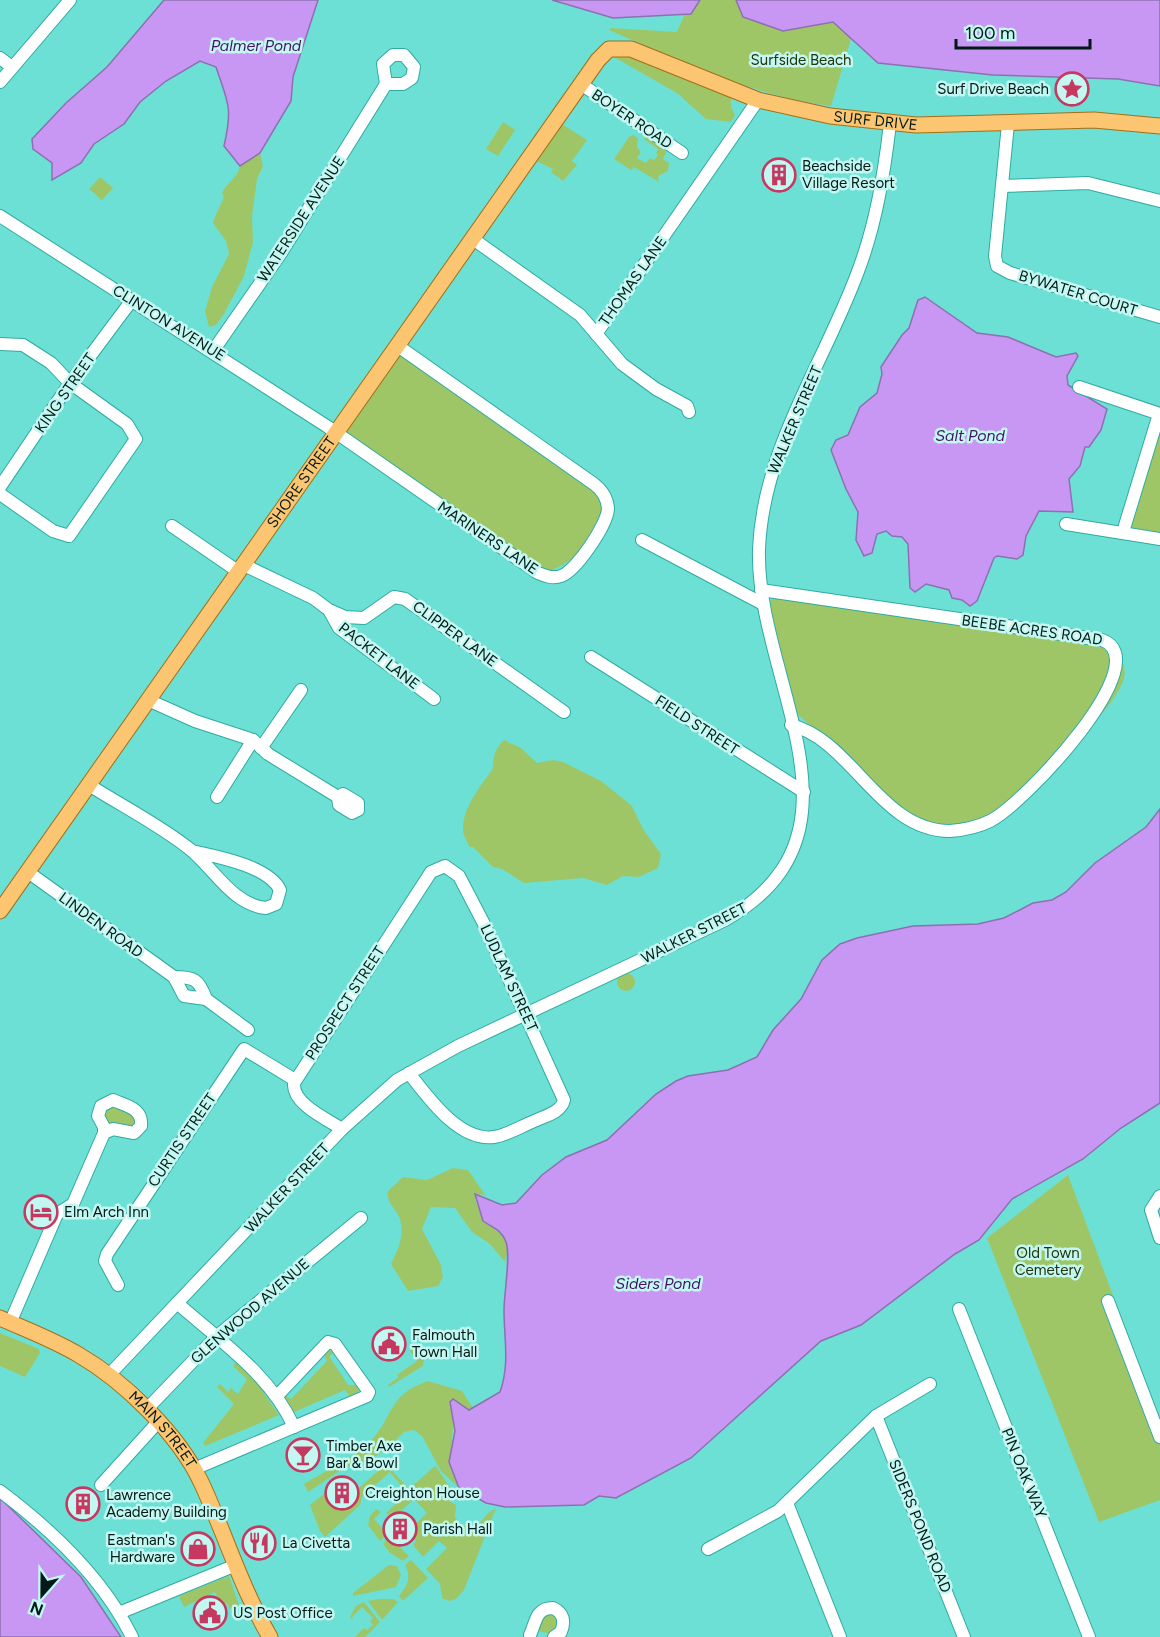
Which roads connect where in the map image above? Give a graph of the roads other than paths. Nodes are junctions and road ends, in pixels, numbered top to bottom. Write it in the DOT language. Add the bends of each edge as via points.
graph roads {
  1 [pos="70,0"];
  2 [pos="603,54"];
  3 [pos="0,58"];
  4 [pos="12,67"];
  5 [pos="0,82"];
  6 [pos="386,84"];
  7 [pos="581,84"];
  8 [pos="758,100"];
  9 [pos="1008,123"];
  10 [pos="890,124"];
  11 [pos="1160,126"];
  12 [pos="682,153"];
  13 [pos="1002,186"];
  14 [pos="1160,201"];
  15 [pos="0,216"];
  16 [pos="473,239"];
  17 [pos="132,300"];
  18 [pos="1160,317"];
  19 [pos="597,333"];
  20 [pos="0,344"];
  21 [pos="398,346"];
  22 [pos="213,351"];
  23 [pos="70,383"];
  24 [pos="1078,387"];
  25 [pos="689,412"];
  26 [pos="1160,414"];
  27 [pos="336,433"];
  28 [pos="0,487"];
  29 [pos="0,494"];
  30 [pos="1066,524"];
  31 [pos="172,526"];
  32 [pos="1123,532"];
  33 [pos="1160,539"];
  34 [pos="642,540"];
  35 [pos="241,569"];
  36 [pos="761,590"];
  37 [pos="763,604"];
  38 [pos="328,610"];
  39 [pos="591,657"];
  40 [pos="1128,661"];
  41 [pos="301,690"];
  42 [pos="434,699"];
  43 [pos="148,700"];
  44 [pos="1114,703"];
  45 [pos="564,712"];
  46 [pos="792,725"];
  47 [pos="257,744"];
  48 [pos="89,785"];
  49 [pos="804,792"];
  50 [pos="217,797"];
  51 [pos="338,797"];
  52 [pos="192,851"];
  53 [pos="438,867"];
  54 [pos="28,872"];
  55 [pos="0,911"];
  56 [pos="174,977"];
  57 [pos="206,999"];
  58 [pos="524,1014"];
  59 [pos="248,1030"];
  60 [pos="409,1073"];
  61 [pos="295,1080"];
  62 [pos="342,1130"];
  63 [pos="104,1133"];
  64 [pos="1158,1198"];
  65 [pos="361,1218"];
  66 [pos="1160,1238"];
  67 [pos="118,1285"];
  68 [pos="1108,1301"];
  69 [pos="177,1303"];
  70 [pos="959,1309"];
  71 [pos="5,1321"];
  72 [pos="216,1337"];
  73 [pos="108,1376"];
  74 [pos="930,1384"];
  75 [pos="277,1396"];
  76 [pos="147,1410"];
  77 [pos="876,1416"];
  78 [pos="158,1422"];
  79 [pos="294,1427"];
  80 [pos="1160,1437"];
  81 [pos="194,1469"];
  82 [pos="101,1485"];
  83 [pos="0,1491"];
  84 [pos="787,1503"];
  85 [pos="708,1549"];
  86 [pos="236,1565"];
  87 [pos="119,1613"];
  88 [pos="528,1636"];
  89 [pos="132,1637"];
  90 [pos="270,1637"];
  91 [pos="544,1637"];
  92 [pos="554,1637"];
  93 [pos="840,1637"];
  94 [pos="964,1637"];
  95 [pos="1089,1637"];
  1 -- 4 [label="street"];
  2 -- 7 [label="main road, SHORE STREET"];
  2 -- 8 [label="main road, SURF DRIVE" via="614,47 631,48"];
  3 -- 4 [label="street"];
  4 -- 5 [label="street"];
  6 -- 22 [label="street, WATERSIDE AVENUE"];
  7 -- 12 [label="street, BOYER ROAD"];
  7 -- 16 [label="main road, SHORE STREET"];
  8 -- 10 [label="main road, SURF DRIVE" via="795,110"];
  8 -- 19 [label="street, THOMAS LANE"];
  9 -- 10 [label="main road, SURF DRIVE"];
  9 -- 11 [label="main road, SURF DRIVE" via="1094,120"];
  9 -- 13 [label="street, BYWATER COURT"];
  10 -- 36 [label="street, WALKER STREET" via="864,255 771,474 761,522"];
  13 -- 14 [label="street" via="1088,183"];
  13 -- 18 [label="street, BYWATER COURT" via="994,256 999,268"];
  15 -- 17 [label="street, CLINTON AVENUE"];
  16 -- 19 [label="street, THOMAS LANE" via="573,310"];
  16 -- 21 [label="main road, SHORE STREET"];
  17 -- 22 [label="street, CLINTON AVENUE"];
  17 -- 23 [label="street, KING STREET"];
  19 -- 25 [label="street" via="622,364 687,406"];
  20 -- 23 [label="street" via="23,345 51,363"];
  21 -- 27 [label="main road, SHORE STREET"];
  21 -- 27 [label="street, MARINERS LANE" via="599,488 608,508 601,529 567,573 545,576"];
  22 -- 27 [label="street, CLINTON AVENUE"];
  23 -- 28 [label="street, KING STREET"];
  23 -- 29 [label="street" via="127,424 136,439 133,445 69,536 53,531"];
  24 -- 26 [label="street"];
  26 -- 32 [label="street"];
  27 -- 35 [label="main road, SHORE STREET"];
  30 -- 32 [label="street"];
  31 -- 35 [label="street, CLIPPER LANE"];
  32 -- 33 [label="street"];
  34 -- 37 [label="street"];
  35 -- 38 [label="street, CLIPPER LANE" via="314,598"];
  35 -- 43 [label="main road, SHORE STREET"];
  36 -- 37 [label="street, WALKER STREET"];
  36 -- 40 [label="street, BEEBE ACRES ROAD" via="1102,640 1121,648"];
  37 -- 46 [label="street, WALKER STREET"];
  38 -- 42 [label="street, PACKET LANE" via="339,628"];
  38 -- 45 [label="street, CLIPPER LANE" via="345,617 364,618 394,597 405,599"];
  39 -- 49 [label="street, FIELD STREET"];
  41 -- 47 [label="street"];
  43 -- 47 [label="street"];
  43 -- 48 [label="main road, SHORE STREET"];
  44 -- 46 [label="street" via="1079,746 1022,800 990,821 950,831 906,818 814,734"];
  46 -- 49 [label="street, WALKER STREET"];
  47 -- 50 [label="street"];
  47 -- 51 [label="street"];
  48 -- 52 [label="street"];
  48 -- 54 [label="main road, SHORE STREET"];
  49 -- 58 [label="street, WALKER STREET" via="804,816 792,852 774,882 748,907"];
  52 -- 52 [label="street" via="227,859 268,876 280,890 276,904 266,908 248,902 217,878"];
  53 -- 58 [label="street, LUDLAM STREET" via="449,867 459,876"];
  53 -- 61 [label="street, PROSPECT STREET"];
  54 -- 55 [label="main road, SHORE STREET"];
  54 -- 56 [label="street, LINDEN ROAD"];
  56 -- 57 [label="street, LINDEN ROAD" via="184,996"];
  56 -- 57 [label="street, LINDEN ROAD" via="198,981"];
  57 -- 59 [label="street, LINDEN ROAD"];
  58 -- 60 [label="street, WALKER STREET"];
  58 -- 60 [label="street, LUDLAM STREET" via="563,1094 559,1110 500,1135 480,1136 453,1121"];
  60 -- 62 [label="street, WALKER STREET" via="376,1096"];
  61 -- 62 [label="street" via="296,1097"];
  61 -- 67 [label="street, CURTIS STREET" via="244,1049 107,1254 105,1261"];
  62 -- 69 [label="street, WALKER STREET"];
  63 -- 71 [label="street" via="73,1204 57,1214"];
  64 -- 66 [label="street" via="1151,1210"];
  65 -- 72 [label="street, GLENWOOD AVENUE"];
  68 -- 80 [label="street"];
  69 -- 72 [label="street"];
  69 -- 73 [label="street, WALKER STREET"];
  70 -- 95 [label="street, PIN OAK WAY"];
  71 -- 73 [label="main road, MAIN STREET" via="67,1348"];
  72 -- 75 [label="street"];
  72 -- 76 [label="street, GLENWOOD AVENUE"];
  73 -- 76 [label="main road, MAIN STREET"];
  74 -- 77 [label="street"];
  75 -- 79 [label="street"];
  75 -- 79 [label="street" via="328,1342 335,1344 369,1392 368,1396"];
  76 -- 78 [label="main road, MAIN STREET"];
  77 -- 84 [label="street"];
  77 -- 94 [label="street, SIDERS POND ROAD"];
  78 -- 81 [label="main road, MAIN STREET"];
  78 -- 82 [label="street"];
  79 -- 81 [label="street"];
  81 -- 86 [label="main road, MAIN STREET"];
  83 -- 87 [label="street" via="74,1556"];
  84 -- 85 [label="street"];
  84 -- 93 [label="street"];
  86 -- 87 [label="street"];
  86 -- 90 [label="main road, MAIN STREET"];
  87 -- 89 [label="street"];
  88 -- 91 [label="street"];
  88 -- 92 [label="street" via="537,1614 553,1608 561,1614 564,1625"];
}
